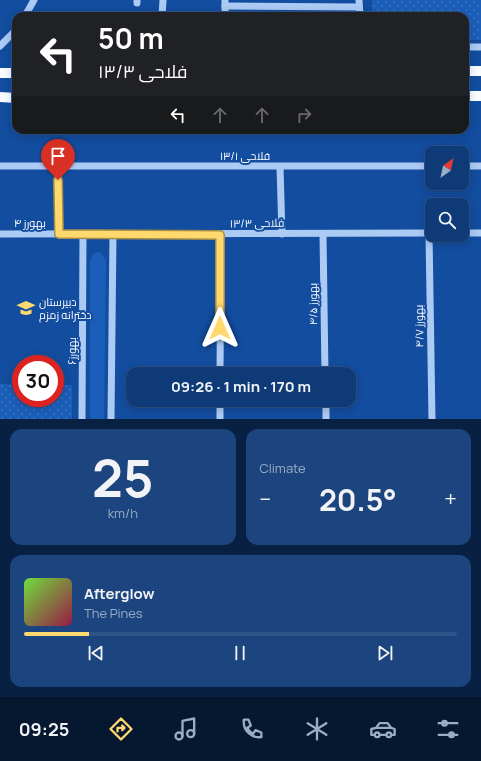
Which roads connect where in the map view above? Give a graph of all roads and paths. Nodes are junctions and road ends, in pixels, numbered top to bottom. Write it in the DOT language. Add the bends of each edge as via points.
graph roads {
  1 [pos="34,0"];
  2 [pos="163,0"];
  3 [pos="225,3"];
  4 [pos="359,4"];
  5 [pos="27,12"];
  6 [pos="162,12"];
  7 [pos="12,34"];
  8 [pos="0,46"];
  9 [pos="481,47"];
  10 [pos="469,48"];
  11 [pos="469,71"];
  12 [pos="481,71"];
  13 [pos="0,73"];
  14 [pos="12,73"];
  15 [pos="469,96"];
  16 [pos="481,96"];
  17 [pos="0,98"];
  18 [pos="12,98"];
  19 [pos="0,166"];
  20 [pos="425,166"];
  21 [pos="469,166"];
  22 [pos="481,166"];
  23 [pos="58,167"];
  24 [pos="280,167"];
  25 [pos="469,233"];
  26 [pos="481,233"];
  27 [pos="0,234"];
  28 [pos="59,234"];
  29 [pos="83,234"];
  30 [pos="112,234"];
  31 [pos="282,234"];
  32 [pos="323,234"];
  33 [pos="425,234"];
  34 [pos="220,235"];
  35 [pos="431,242"];
  36 [pos="220,367"];
  37 [pos="326,367"];
  38 [pos="220,407"];
  39 [pos="326,407"];
  40 [pos="82,419"];
  41 [pos="111,419"];
  42 [pos="220,419"];
  43 [pos="326,419"];
  44 [pos="432,419"];
  1 -- 5 [label="street"];
  2 -- 6 [label="street"];
  3 -- 4 [label="street"];
  7 -- 8 [label="street"];
  9 -- 10 [label="street"];
  11 -- 12 [label="main road"];
  13 -- 14 [label="main road"];
  15 -- 16 [label="main road"];
  17 -- 18 [label="main road"];
  19 -- 23 [label="street, فلاحی ۱۳/۱"];
  20 -- 24 [label="street, فلاحی ۱۳/۱"];
  21 -- 22 [label="street"];
  23 -- 24 [label="street, فلاحی ۱۳/۱"];
  23 -- 28 [label="street"];
  24 -- 31 [label="street"];
  25 -- 26 [label="street"];
  27 -- 28 [label="street, بهورز ۴"];
  28 -- 29 [label="street, فلاحی ۱۳/۳"];
  29 -- 30 [label="street, فلاحی ۱۳/۳"];
  29 -- 40 [label="street, بهورز۶"];
  30 -- 34 [label="street, فلاحی ۱۳/۳"];
  30 -- 41 [label="street"];
  31 -- 32 [label="street, فلاحی ۱۳/۳"];
  31 -- 34 [label="street, فلاحی ۱۳/۳"];
  32 -- 33 [label="street, فلاحی ۱۳/۳"];
  32 -- 37 [label="street, بهورز ۴/۵"];
  34 -- 36 [label="street"];
  35 -- 44 [label="street, بهورز ۴/۷"];
  38 -- 42 [label="street"];
  39 -- 43 [label="street"];
}
